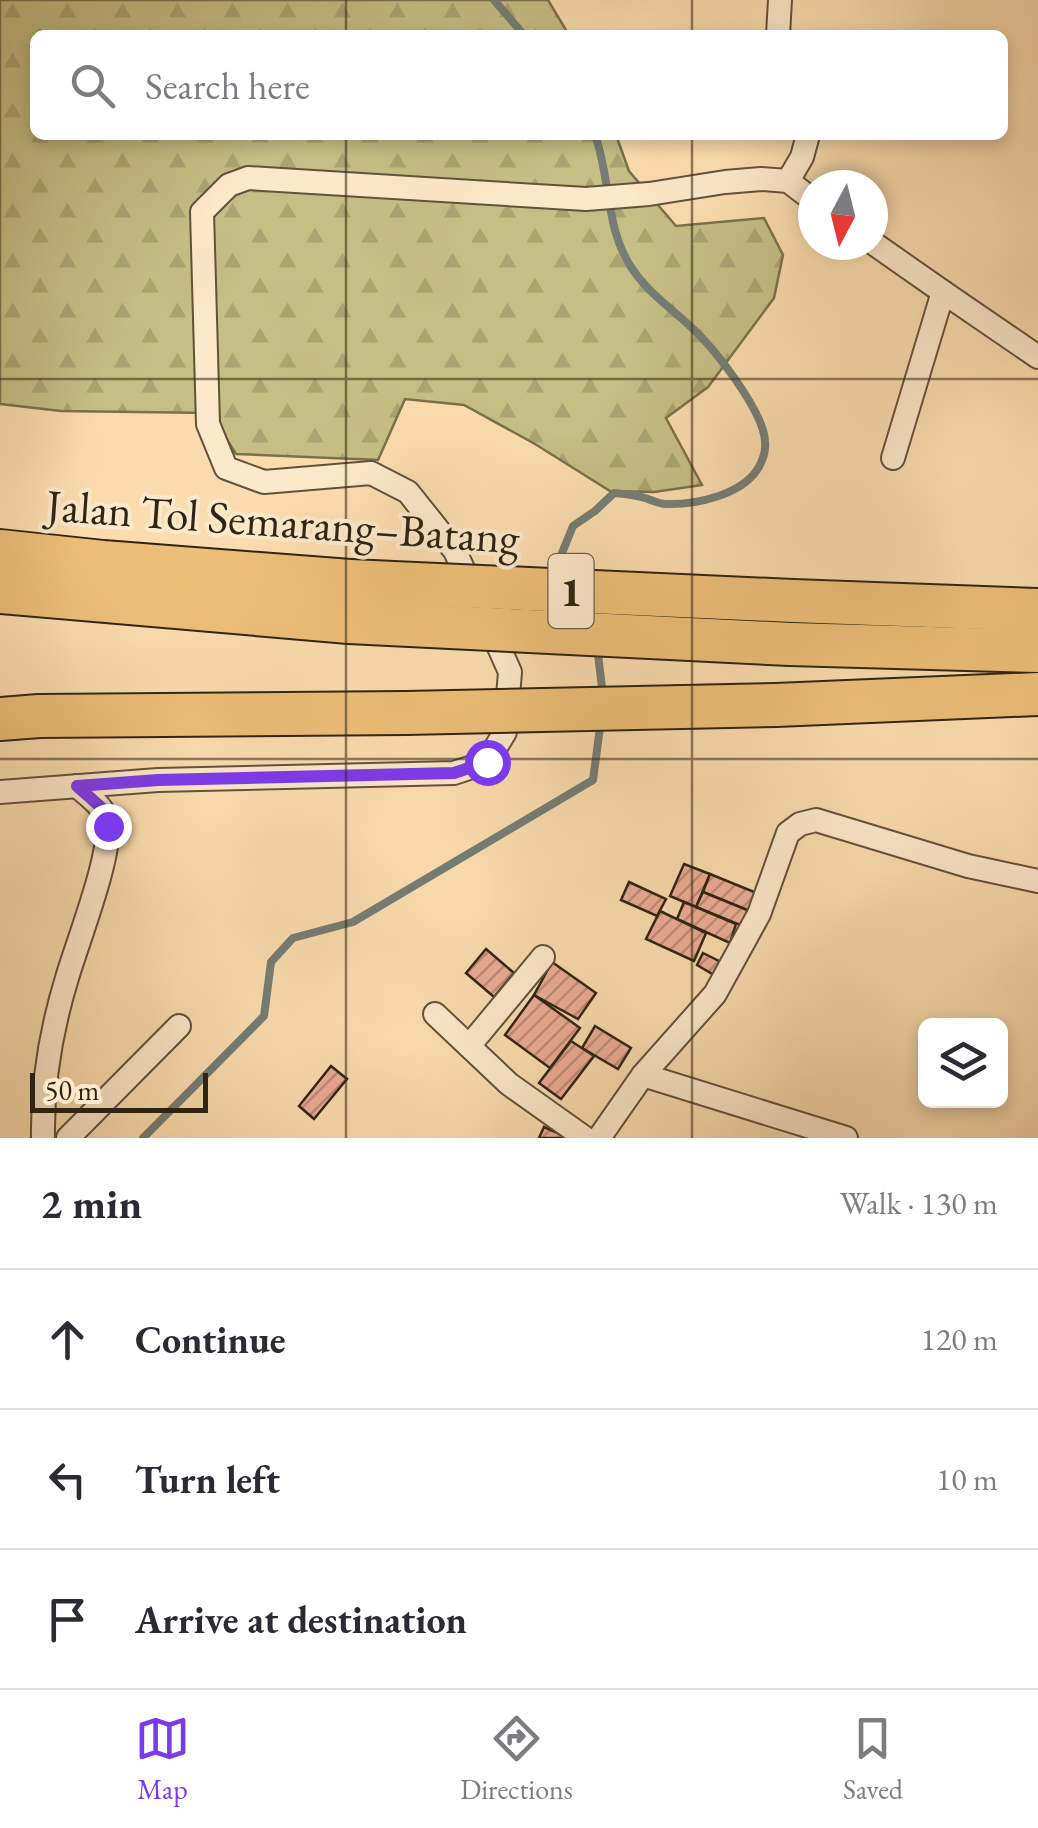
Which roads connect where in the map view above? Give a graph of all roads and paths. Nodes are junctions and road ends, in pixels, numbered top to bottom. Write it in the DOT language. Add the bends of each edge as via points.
graph roads {
  1 [pos="780,0"];
  2 [pos="778,30"];
  3 [pos="807,140"];
  4 [pos="788,182"];
  5 [pos="798,189"];
  6 [pos="888,253"];
  7 [pos="944,292"];
  8 [pos="1038,357"];
  9 [pos="893,458"];
  10 [pos="0,542"];
  11 [pos="0,551"];
  12 [pos="103,562"];
  13 [pos="0,592"];
  14 [pos="350,601"];
  15 [pos="1038,610"];
  16 [pos="1038,652"];
  17 [pos="1038,694"];
  18 [pos="0,719"];
  19 [pos="77,786"];
  20 [pos="0,792"];
  21 [pos="1038,882"];
  22 [pos="544,957"];
  23 [pos="435,1014"];
  24 [pos="179,1026"];
  25 [pos="469,1046"];
  26 [pos="642,1075"];
  27 [pos="43,1138"];
  28 [pos="68,1138"];
  29 [pos="586,1138"];
  30 [pos="599,1138"];
  31 [pos="846,1138"];
  1 -- 2 [label="street"];
  3 -- 4 [label="street"];
  4 -- 5 [label="street"];
  4 -- 19 [label="street" via="725,182 586,199 248,178 230,186 202,212 208,424 226,468 264,482 371,473 408,492 455,551 510,672 505,732 487,762 454,773"];
  6 -- 7 [label="street"];
  7 -- 8 [label="street"];
  7 -- 9 [label="street"];
  10 -- 12 [label="highway"];
  11 -- 12 [label="highway, Jalan Tol Semarang–Batang / 1"];
  12 -- 14 [label="highway, Jalan Tol Semarang–Batang / 1"];
  13 -- 14 [label="highway, Jalan Tol Semarang–Batang / 1"];
  14 -- 15 [label="highway, Jalan Tol Semarang–Batang / 1, bridge" via="793,601"];
  14 -- 16 [label="highway, Jalan Tol Semarang–Batang / 1, bridge" via="790,644"];
  17 -- 18 [label="highway, bridge"];
  19 -- 20 [label="street"];
  19 -- 27 [label="street" via="104,810 108,826 46,1067"];
  21 -- 26 [label="street" via="816,820 800,824 788,833 759,914 715,994"];
  22 -- 25 [label="street"];
  23 -- 25 [label="street"];
  24 -- 28 [label="street"];
  25 -- 29 [label="street" via="509,1084"];
  26 -- 30 [label="street"];
  26 -- 31 [label="street"];
}
